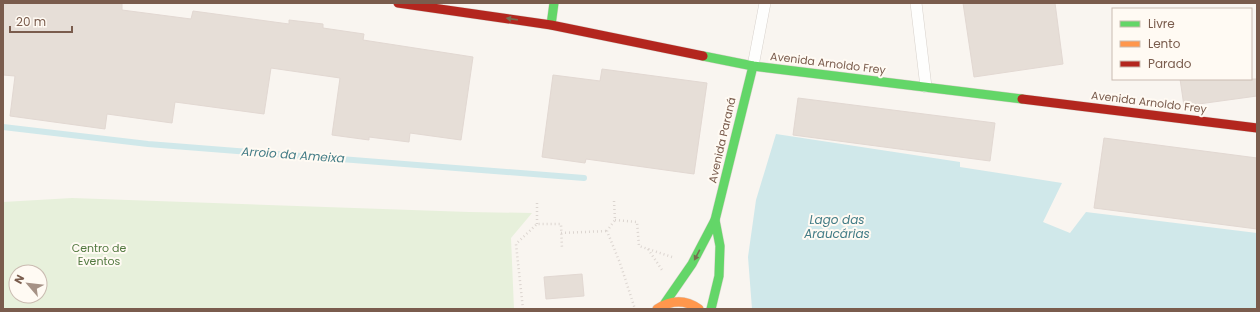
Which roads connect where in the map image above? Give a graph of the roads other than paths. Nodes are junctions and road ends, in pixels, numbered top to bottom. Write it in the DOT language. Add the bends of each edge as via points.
graph roads {
  1 [pos="398,3"];
  2 [pos="554,3"];
  3 [pos="765,3"];
  4 [pos="916,3"];
  5 [pos="551,25"];
  6 [pos="752,66"];
  7 [pos="926,87"];
  8 [pos="1257,128"];
  9 [pos="715,220"];
  10 [pos="664,303"];
  11 [pos="657,309"];
  12 [pos="699,309"];
  13 [pos="711,309"];
  5 -- 1 [label="street, Avenida Arnoldo Frey, one-way"];
  2 -- 5 [label="street"];
  3 -- 6 [label="lane"];
  4 -- 7 [label="lane"];
  5 -- 6 [label="street, Avenida Arnoldo Frey"];
  6 -- 7 [label="street, Avenida Arnoldo Frey"];
  6 -- 9 [label="street, Avenida Paraná"];
  7 -- 8 [label="street, Avenida Arnoldo Frey"];
  9 -- 10 [label="street, Avenida Paraná, one-way" via="692,264"];
  9 -- 13 [label="street, Avenida Paraná" via="720,246 719,276"];
  10 -- 11 [label="street, Avenida Paraná"];
  10 -- 12 [label="street" via="682,301"];
}
